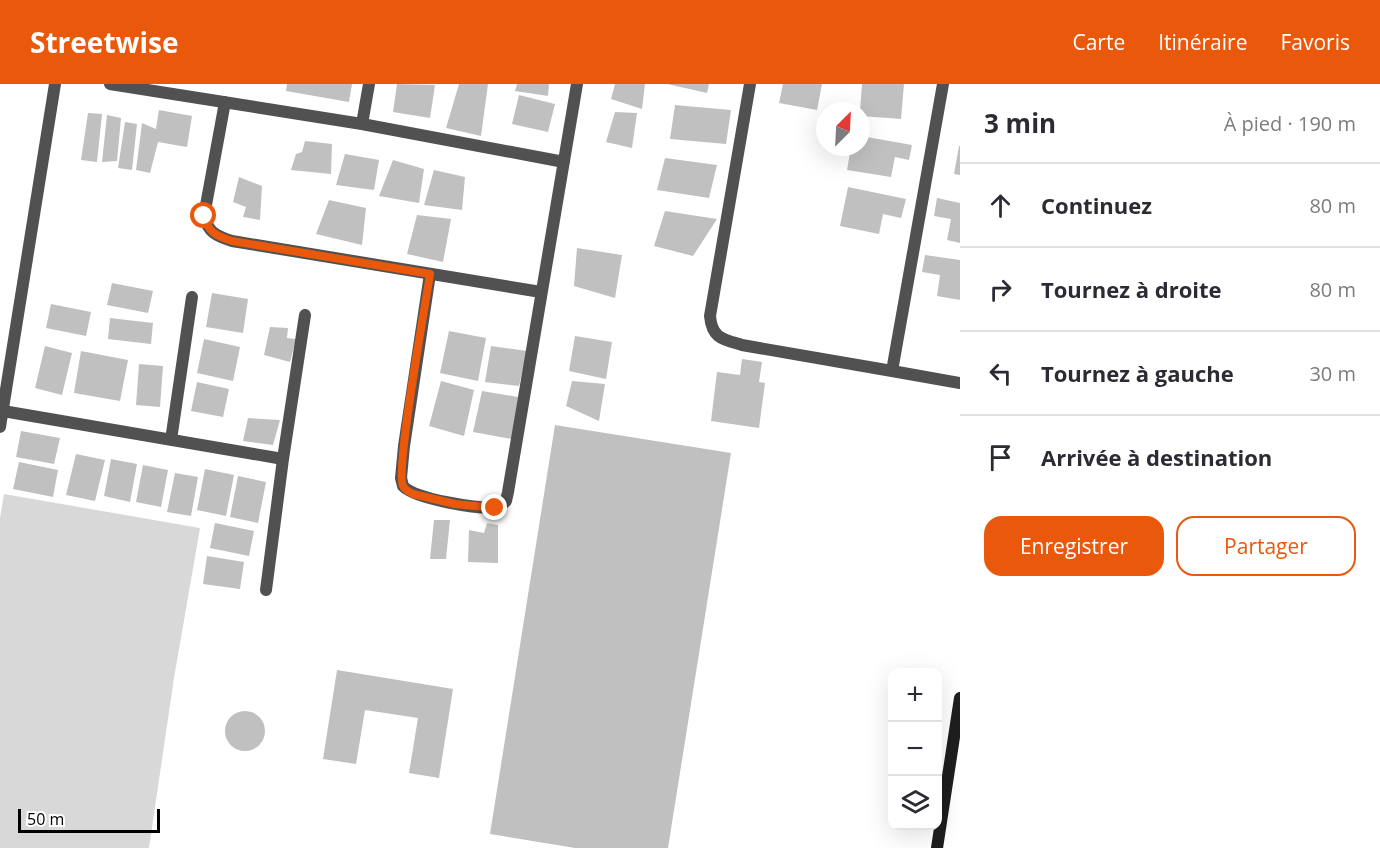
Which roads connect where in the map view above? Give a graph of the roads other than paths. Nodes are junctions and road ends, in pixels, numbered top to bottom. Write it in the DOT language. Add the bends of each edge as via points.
graph roads {
  1 [pos="55,84"];
  2 [pos="110,84"];
  3 [pos="369,84"];
  4 [pos="577,84"];
  5 [pos="750,84"];
  6 [pos="943,84"];
  7 [pos="225,102"];
  8 [pos="362,124"];
  9 [pos="564,162"];
  10 [pos="430,274"];
  11 [pos="542,292"];
  12 [pos="192,297"];
  13 [pos="305,315"];
  14 [pos="892,371"];
  15 [pos="960,383"];
  16 [pos="3,411"];
  17 [pos="0,427"];
  18 [pos="171,440"];
  19 [pos="283,459"];
  20 [pos="266,590"];
  21 [pos="960,698"];
  22 [pos="938,848"];
  1 -- 16 [label="street"];
  2 -- 7 [label="street"];
  3 -- 8 [label="street"];
  4 -- 9 [label="street"];
  5 -- 14 [label="street" via="710,316 711,329 718,337 742,345"];
  6 -- 14 [label="street"];
  7 -- 8 [label="street"];
  7 -- 10 [label="street" via="204,216 211,232 232,241"];
  8 -- 9 [label="street"];
  9 -- 11 [label="street"];
  10 -- 11 [label="street"];
  10 -- 11 [label="street" via="401,478 408,492 455,504 495,508 506,501"];
  12 -- 18 [label="street"];
  13 -- 19 [label="street"];
  14 -- 15 [label="street"];
  16 -- 17 [label="street"];
  16 -- 18 [label="street"];
  18 -- 19 [label="street"];
  19 -- 20 [label="street"];
  21 -- 22 [label="main road"];
}
